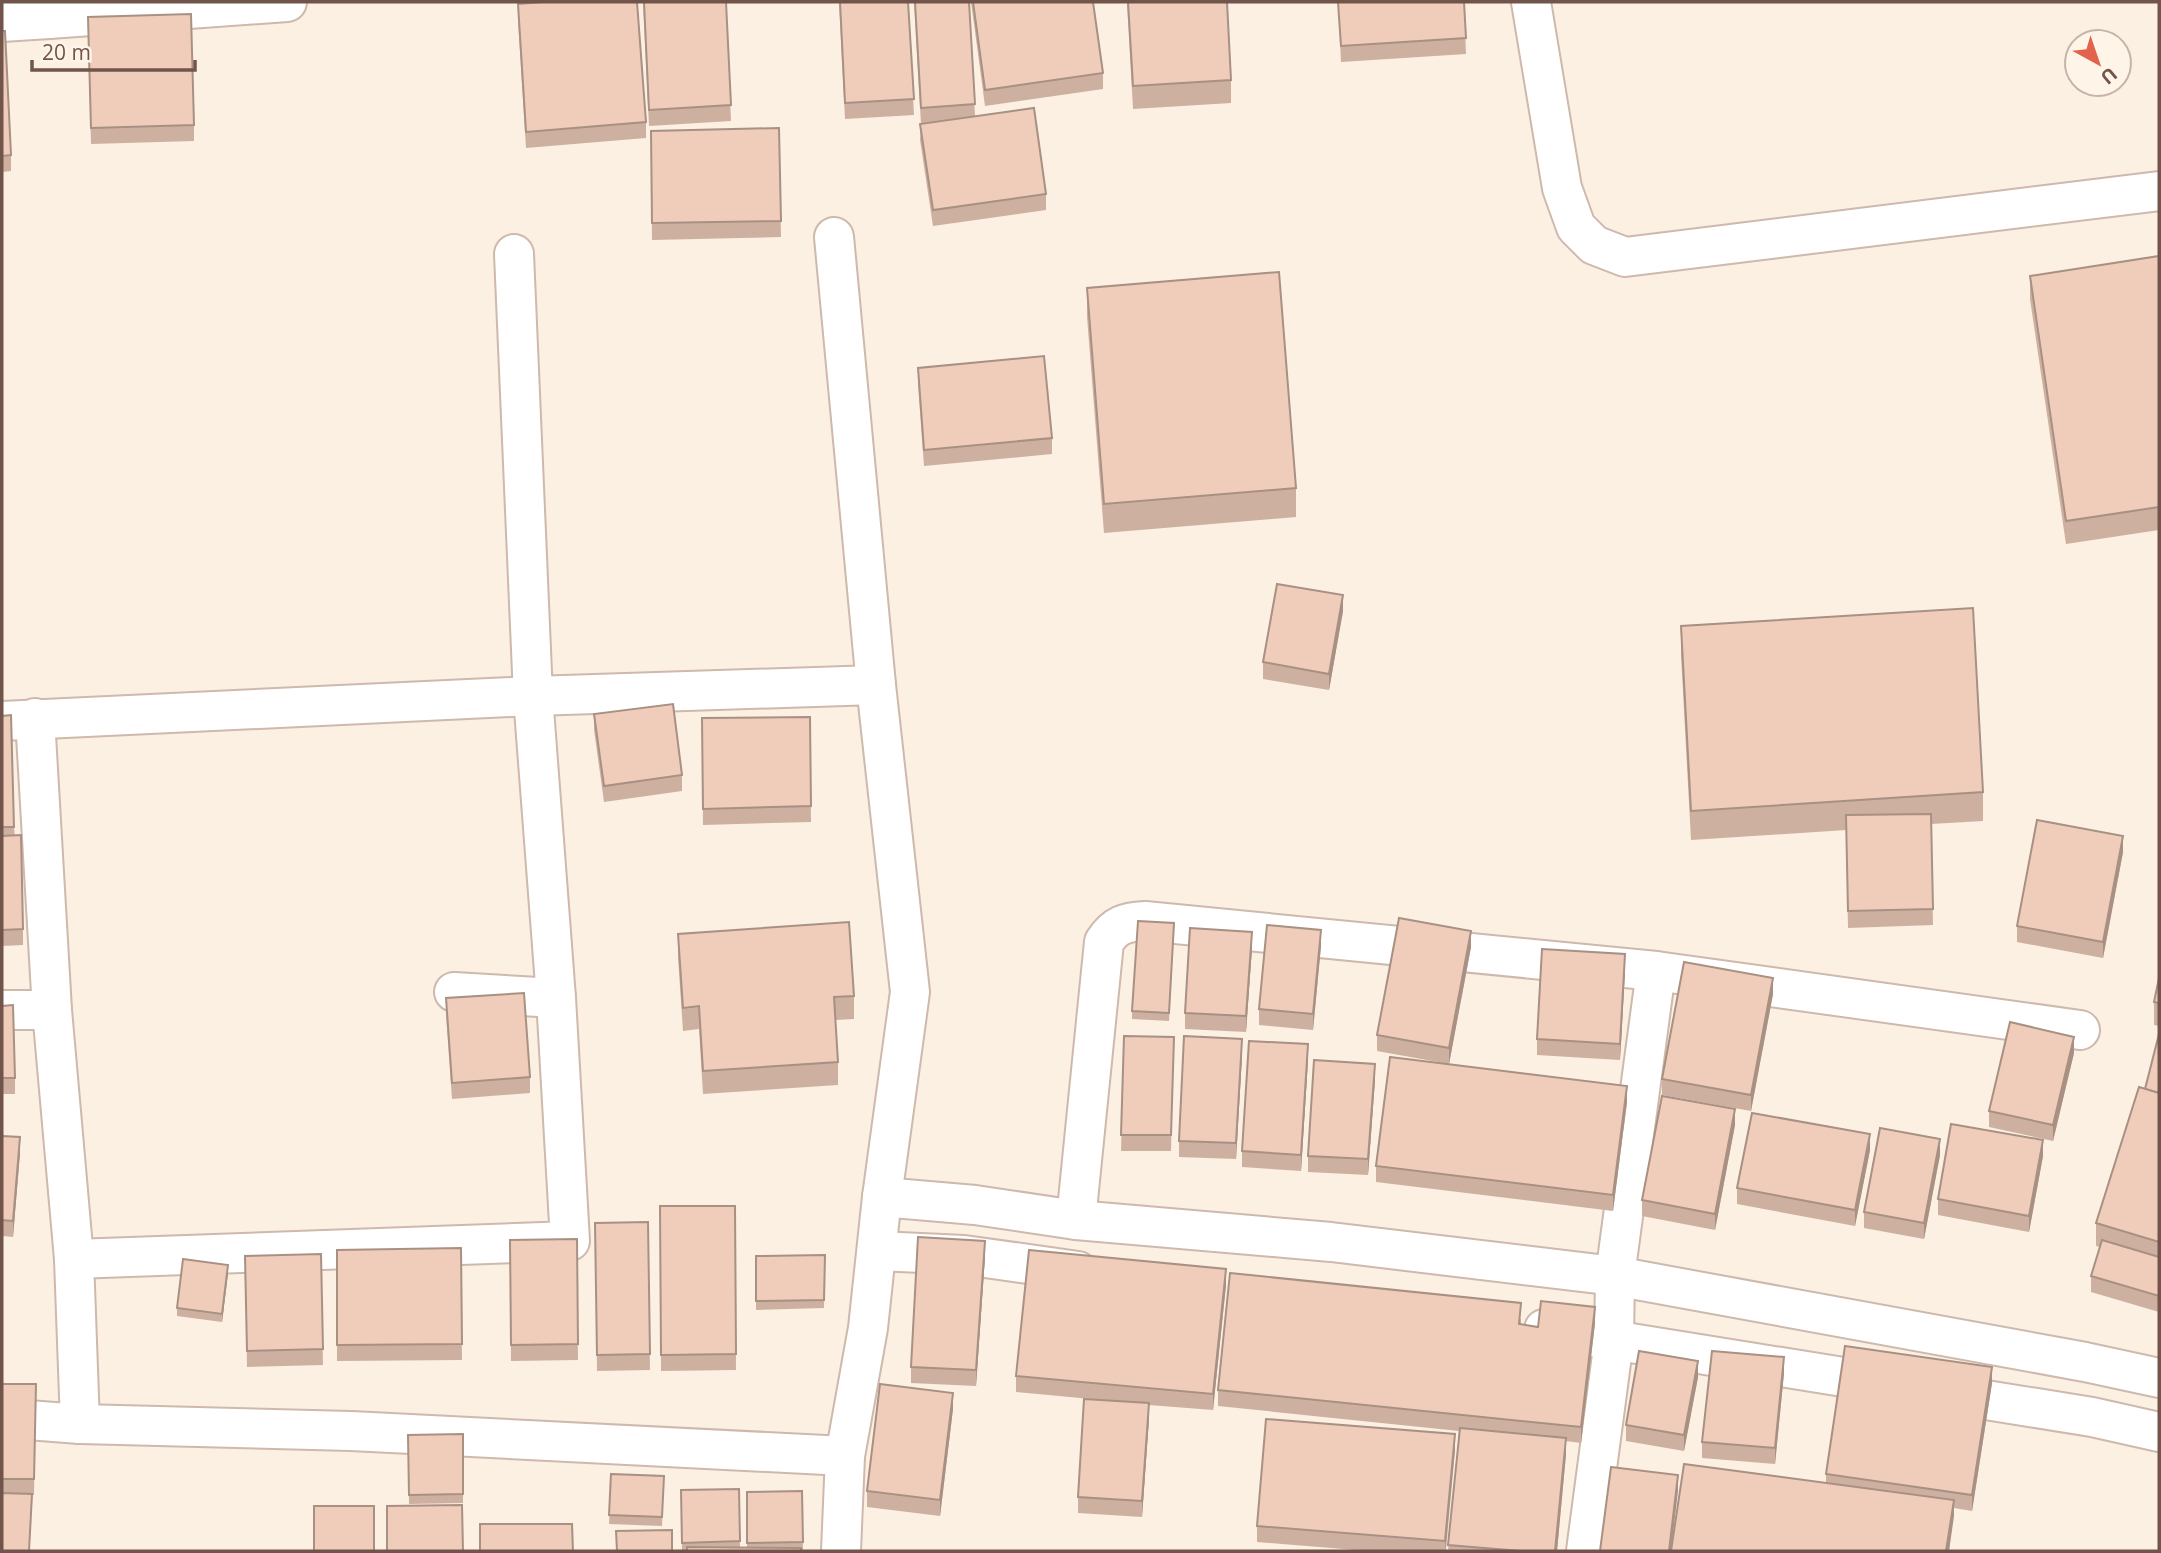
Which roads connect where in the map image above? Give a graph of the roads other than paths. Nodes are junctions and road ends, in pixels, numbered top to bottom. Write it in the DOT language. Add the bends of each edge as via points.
graph roads {
  1 [pos="287,2"];
  2 [pos="1531,2"];
  3 [pos="49,10"];
  4 [pos="2,22"];
  5 [pos="2159,191"];
  6 [pos="834,237"];
  7 [pos="514,254"];
  8 [pos="876,685"];
  9 [pos="533,696"];
  10 [pos="18,720"];
  11 [pos="1656,971"];
  12 [pos="454,992"];
  13 [pos="556,998"];
  14 [pos="2,1010"];
  15 [pos="52,1010"];
  16 [pos="2080,1030"];
  17 [pos="882,1197"];
  18 [pos="1076,1220"];
  19 [pos="878,1251"];
  20 [pos="74,1259"];
  21 [pos="1118,1275"];
  22 [pos="1615,1276"];
  23 [pos="1507,1324"];
  24 [pos="1614,1340"];
  25 [pos="2159,1378"];
  26 [pos="2,1419"];
  27 [pos="80,1424"];
  28 [pos="2159,1432"];
  29 [pos="845,1456"];
  30 [pos="841,1551"];
  31 [pos="1586,1551"];
  1 -- 3 [label="street"];
  2 -- 5 [label="street" via="1562,188 1576,227 1594,246 1625,257"];
  3 -- 4 [label="street"];
  6 -- 8 [label="street"];
  7 -- 9 [label="street"];
  8 -- 9 [label="street"];
  8 -- 17 [label="street" via="911,992"];
  9 -- 10 [label="street"];
  9 -- 13 [label="street"];
  10 -- 15 [label="street"];
  11 -- 16 [label="street"];
  11 -- 18 [label="street" via="1127,922 1113,929 1104,942"];
  11 -- 22 [label="street"];
  12 -- 13 [label="street"];
  13 -- 20 [label="street" via="570,1241"];
  14 -- 15 [label="street"];
  15 -- 20 [label="street"];
  17 -- 18 [label="street"];
  17 -- 19 [label="street"];
  18 -- 22 [label="street" via="1331,1242"];
  19 -- 21 [label="street" via="964,1255"];
  19 -- 29 [label="street"];
  20 -- 27 [label="street"];
  22 -- 24 [label="street"];
  22 -- 25 [label="street"];
  23 -- 24 [label="street"];
  24 -- 28 [label="street" via="2092,1417"];
  24 -- 31 [label="street"];
  26 -- 27 [label="street"];
  27 -- 29 [label="street" via="351,1431"];
  29 -- 30 [label="street"];
}
